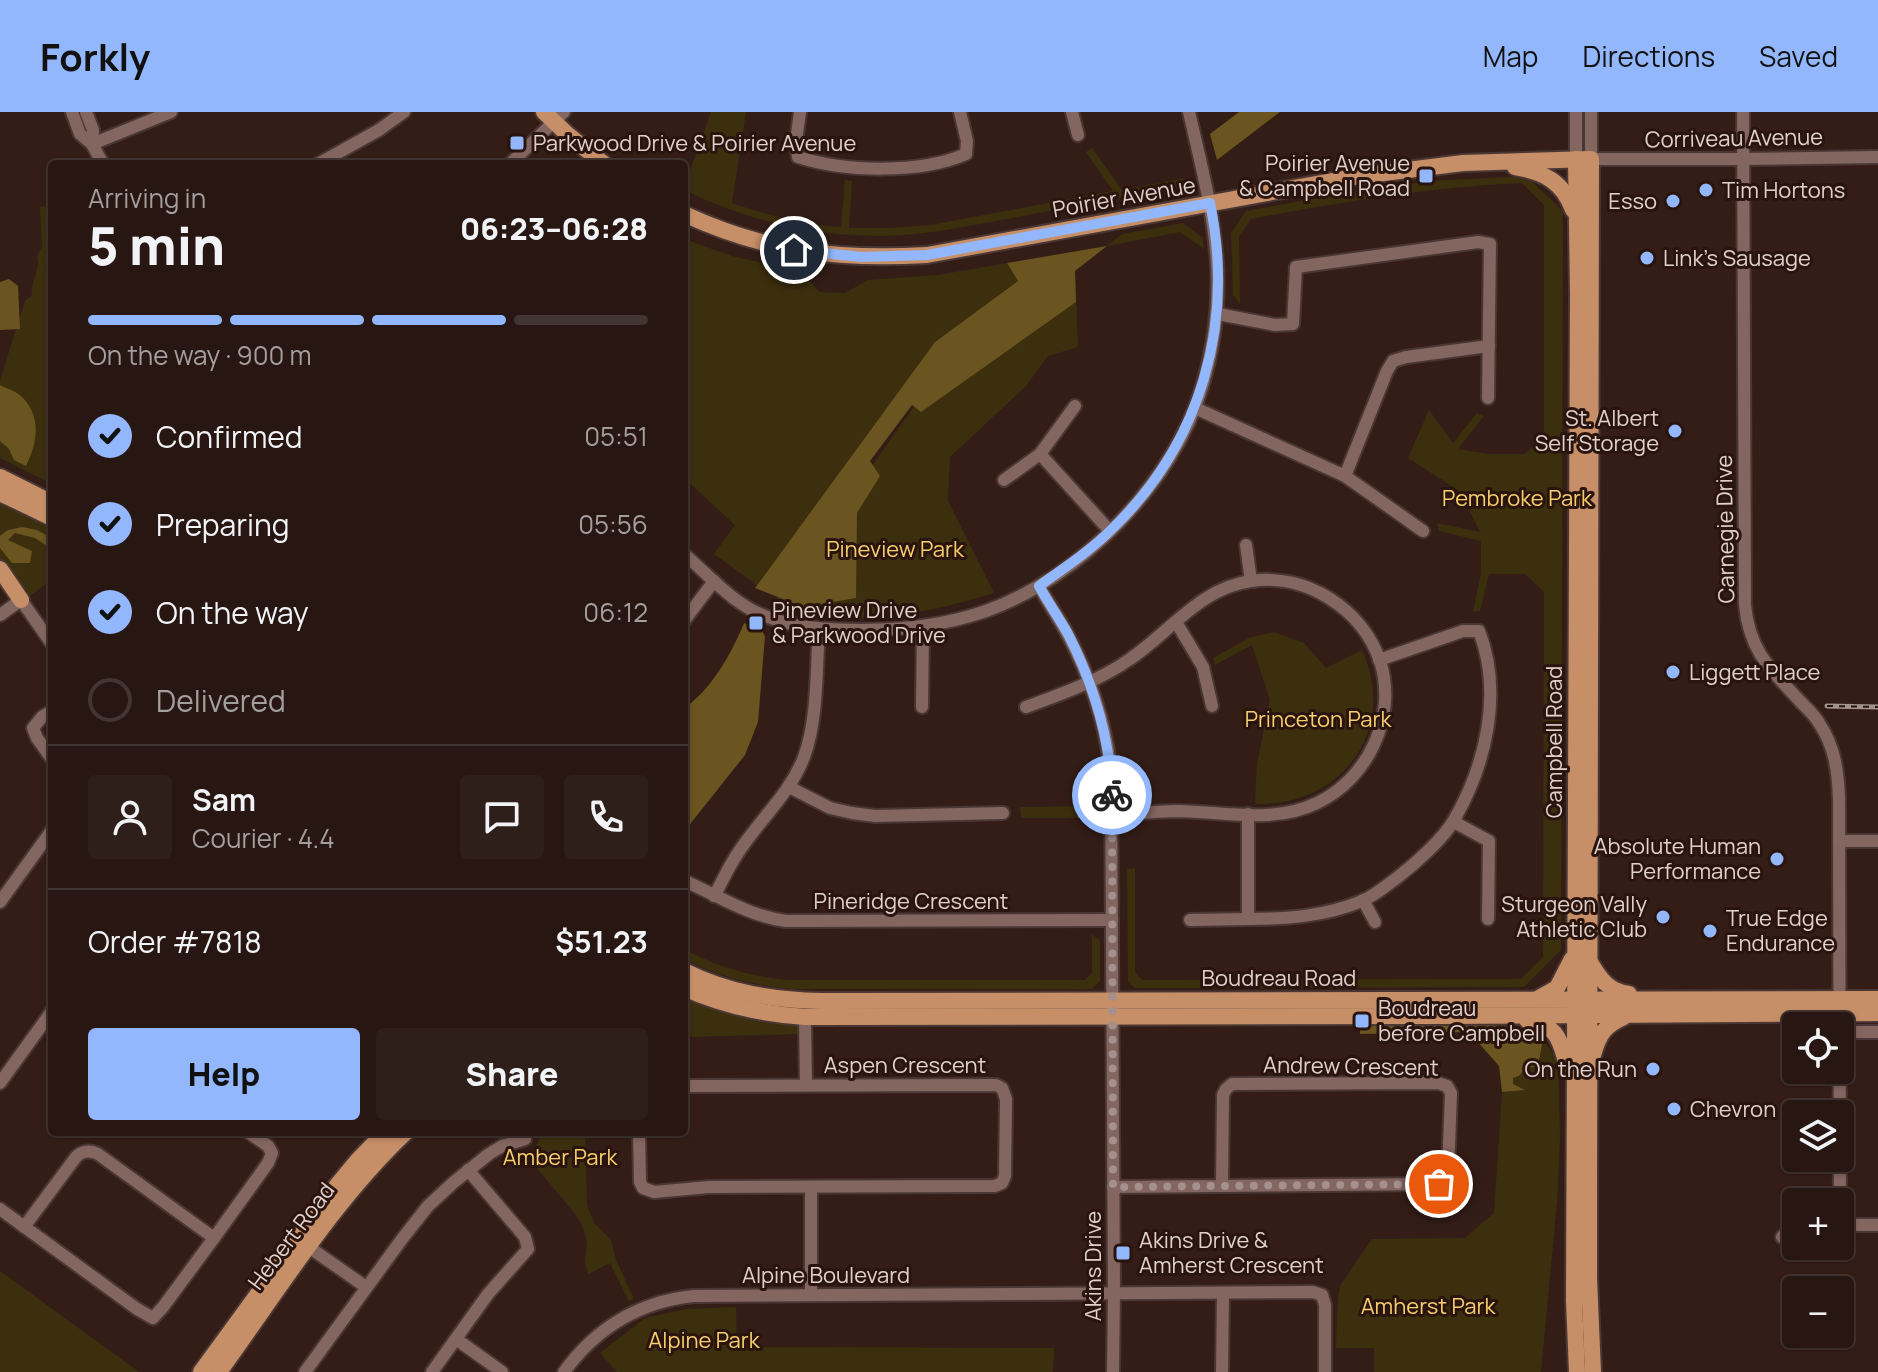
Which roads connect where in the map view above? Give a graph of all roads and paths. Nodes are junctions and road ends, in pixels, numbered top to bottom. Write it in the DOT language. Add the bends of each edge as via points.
graph roads {
  1 [pos="72,112"];
  2 [pos="86,112"];
  3 [pos="171,112"];
  4 [pos="404,112"];
  5 [pos="800,112"];
  6 [pos="960,112"];
  7 [pos="1072,112"];
  8 [pos="1189,112"];
  9 [pos="1576,112"];
  10 [pos="1591,112"];
  11 [pos="1743,112"];
  12 [pos="554,115"];
  13 [pos="1078,135"];
  14 [pos="92,144"];
  15 [pos="1878,157"];
  16 [pos="1584,159"];
  17 [pos="1743,159"];
  18 [pos="101,160"];
  19 [pos="325,160"];
  20 [pos="514,160"];
  21 [pos="599,160"];
  22 [pos="1490,162"];
  23 [pos="1210,203"];
  24 [pos="688,216"];
  25 [pos="1577,231"];
  26 [pos="1218,314"];
  27 [pos="1489,346"];
  28 [pos="1488,398"];
  29 [pos="1075,406"];
  30 [pos="1195,408"];
  31 [pos="1040,454"];
  32 [pos="1345,476"];
  33 [pos="0,477"];
  34 [pos="1004,480"];
  35 [pos="0,493"];
  36 [pos="48,501"];
  37 [pos="48,516"];
  38 [pos="1110,531"];
  39 [pos="1423,531"];
  40 [pos="1246,545"];
  41 [pos="688,558"];
  42 [pos="0,569"];
  43 [pos="714,581"];
  44 [pos="1251,581"];
  45 [pos="1039,586"];
  46 [pos="21,600"];
  47 [pos="0,615"];
  48 [pos="688,616"];
  49 [pos="1176,622"];
  50 [pos="923,626"];
  51 [pos="819,630"];
  52 [pos="48,638"];
  53 [pos="1379,660"];
  54 [pos="1089,681"];
  55 [pos="1212,706"];
  56 [pos="922,707"];
  57 [pos="1026,707"];
  58 [pos="48,713"];
  59 [pos="48,753"];
  60 [pos="789,787"];
  61 [pos="1003,813"];
  62 [pos="1248,814"];
  63 [pos="1112,816"];
  64 [pos="1454,822"];
  65 [pos="48,836"];
  66 [pos="1839,841"];
  67 [pos="1878,841"];
  68 [pos="688,883"];
  69 [pos="714,896"];
  70 [pos="1363,900"];
  71 [pos="0,902"];
  72 [pos="1248,919"];
  73 [pos="1488,919"];
  74 [pos="1112,920"];
  75 [pos="1190,920"];
  76 [pos="1375,922"];
  77 [pos="1577,947"];
  78 [pos="1589,962"];
  79 [pos="688,973"];
  80 [pos="688,990"];
  81 [pos="1537,999"];
  82 [pos="1666,999"];
  83 [pos="1878,999"];
  84 [pos="1841,1006"];
  85 [pos="1582,1007"];
  86 [pos="1113,1008"];
  87 [pos="1841,1012"];
  88 [pos="1878,1013"];
  89 [pos="1630,1014"];
  90 [pos="1505,1016"];
  91 [pos="48,1017"];
  92 [pos="805,1017"];
  93 [pos="1854,1032"];
  94 [pos="1878,1032"];
  95 [pos="1589,1068"];
  96 [pos="0,1083"];
  97 [pos="1841,1084"];
  98 [pos="806,1085"];
  99 [pos="688,1086"];
  100 [pos="1574,1086"];
  101 [pos="254,1136"];
  102 [pos="381,1136"];
  103 [pos="402,1136"];
  104 [pos="639,1136"];
  105 [pos="525,1139"];
  106 [pos="468,1170"];
  107 [pos="1222,1186"];
  108 [pos="811,1187"];
  109 [pos="1113,1187"];
  110 [pos="1840,1188"];
  111 [pos="0,1209"];
  112 [pos="1854,1225"];
  113 [pos="1878,1225"];
  114 [pos="24,1227"];
  115 [pos="1582,1234"];
  116 [pos="214,1238"];
  117 [pos="303,1243"];
  118 [pos="366,1287"];
  119 [pos="1114,1293"];
  120 [pos="1223,1293"];
  121 [pos="811,1295"];
  122 [pos="456,1339"];
  123 [pos="201,1372"];
  124 [pos="219,1372"];
  125 [pos="305,1372"];
  126 [pos="432,1372"];
  127 [pos="502,1372"];
  128 [pos="564,1372"];
  129 [pos="1113,1372"];
  130 [pos="1222,1372"];
  131 [pos="1325,1372"];
  132 [pos="1577,1372"];
  133 [pos="1593,1372"];
  1 -- 14 [label="street" via="80,134"];
  2 -- 14 [label="street"];
  3 -- 14 [label="street"];
  4 -- 19 [label="street"];
  5 -- 6 [label="street" via="798,157 878,168 966,154"];
  7 -- 13 [label="street"];
  8 -- 23 [label="street"];
  9 -- 16 [label="street, Campbell Road"];
  10 -- 16 [label="street, Campbell Road"];
  11 -- 17 [label="street, Carnegie Drive"];
  12 -- 20 [label="street"];
  12 -- 21 [label="main road" via="567,134"];
  14 -- 18 [label="street"];
  15 -- 17 [label="street, Corriveau Avenue"];
  16 -- 17 [label="street, Corriveau Avenue"];
  16 -- 22 [label="main road, Poirier Avenue"];
  16 -- 25 [label="main road, Campbell Road"];
  16 -- 78 [label="main road, Campbell Road"];
  17 -- 66 [label="street, Carnegie Drive" via="1745,611 1766,665 1818,721 1834,752"];
  22 -- 23 [label="main road, Poirier Avenue" via="1360,176"];
  22 -- 25 [label="main road" via="1533,170 1556,182 1571,203"];
  23 -- 24 [label="main road, Poirier Avenue" via="927,255 885,258 782,248"];
  23 -- 26 [label="street"];
  25 -- 77 [label="main road, Campbell Road"];
  26 -- 27 [label="street" via="1293,324 1296,267 1478,242 1490,244"];
  26 -- 30 [label="street"];
  27 -- 28 [label="street"];
  27 -- 32 [label="street" via="1393,361"];
  29 -- 31 [label="street"];
  30 -- 32 [label="street"];
  30 -- 38 [label="street" via="1160,472"];
  31 -- 34 [label="street"];
  31 -- 38 [label="street"];
  32 -- 39 [label="street"];
  33 -- 36 [label="main road"];
  35 -- 37 [label="main road"];
  38 -- 45 [label="street"];
  40 -- 44 [label="street"];
  41 -- 43 [label="street"];
  42 -- 46 [label="main road"];
  43 -- 48 [label="street"];
  43 -- 51 [label="street" via="764,616"];
  44 -- 49 [label="street" via="1215,592"];
  44 -- 53 [label="street" via="1295,583 1338,604 1360,626"];
  45 -- 50 [label="street" via="986,611"];
  45 -- 54 [label="street"];
  46 -- 47 [label="street"];
  46 -- 52 [label="street"];
  49 -- 54 [label="street" via="1128,661"];
  49 -- 55 [label="street" via="1203,667"];
  50 -- 51 [label="street"];
  50 -- 56 [label="street"];
  51 -- 60 [label="street" via="809,741"];
  53 -- 62 [label="street" via="1383,718 1358,771 1340,789 1307,807 1283,814"];
  53 -- 64 [label="street" via="1463,631 1479,631 1490,683 1489,724 1475,777"];
  54 -- 57 [label="street"];
  54 -- 63 [label="street" via="1108,746"];
  58 -- 59 [label="street" via="33,728"];
  60 -- 61 [label="street" via="830,808 875,816"];
  60 -- 69 [label="street" via="738,852"];
  62 -- 63 [label="street" via="1177,811"];
  62 -- 72 [label="street"];
  63 -- 74 [label="street, Akins Drive"];
  64 -- 70 [label="street" via="1413,866"];
  64 -- 73 [label="street" via="1489,841"];
  65 -- 71 [label="street"];
  66 -- 67 [label="street"];
  66 -- 84 [label="street, Carnegie Drive"];
  68 -- 69 [label="street, Pineridge Crescent"];
  69 -- 74 [label="street, Pineridge Crescent" via="786,921"];
  70 -- 72 [label="street" via="1292,919"];
  70 -- 76 [label="street"];
  72 -- 75 [label="street"];
  74 -- 86 [label="street, Akins Drive"];
  77 -- 81 [label="main road" via="1562,982"];
  77 -- 85 [label="main road, Campbell Road"];
  78 -- 82 [label="main road" via="1612,989"];
  78 -- 85 [label="main road, Campbell Road"];
  79 -- 86 [label="main road, Boudreau Road" via="735,991 788,1000"];
  80 -- 92 [label="main road, Boudreau Road" via="731,1006"];
  81 -- 85 [label="main road, Boudreau Road"];
  81 -- 86 [label="main road, Boudreau Road"];
  82 -- 84 [label="main road, Boudreau Road"];
  82 -- 85 [label="main road, Boudreau Road"];
  83 -- 84 [label="main road, Boudreau Road"];
  84 -- 87 [label="street, Carnegie Drive"];
  84 -- 88 [label="main road, Boudreau Road"];
  84 -- 89 [label="main road, Boudreau Road"];
  85 -- 89 [label="main road, Boudreau Road"];
  85 -- 90 [label="main road, Boudreau Road"];
  85 -- 95 [label="main road, Campbell Road"];
  85 -- 100 [label="main road, Campbell Road"];
  86 -- 90 [label="main road, Boudreau Road"];
  86 -- 92 [label="main road, Boudreau Road"];
  86 -- 109 [label="street, Akins Drive"];
  89 -- 95 [label="main road" via="1604,1029"];
  90 -- 100 [label="main road" via="1554,1032"];
  91 -- 96 [label="street"];
  92 -- 98 [label="street, Aspen Crescent"];
  93 -- 94 [label="street"];
  95 -- 115 [label="main road, Campbell Road"];
  97 -- 110 [label="street, Carnegie Drive"];
  98 -- 99 [label="street, Aspen Crescent"];
  98 -- 108 [label="street, Aspen Crescent" via="996,1085 1006,1099 1006,1173 999,1185"];
  100 -- 115 [label="main road, Campbell Road"];
  101 -- 116 [label="street" via="272,1153"];
  102 -- 117 [label="main road, Hebert Road" via="357,1161"];
  103 -- 117 [label="main road, Hebert Road"];
  104 -- 108 [label="street, Aspen Crescent" via="640,1182 646,1190"];
  105 -- 106 [label="street" via="502,1146"];
  106 -- 118 [label="street" via="428,1206"];
  106 -- 122 [label="street" via="528,1245"];
  107 -- 107 [label="street, Andrew Crescent" via="1439,1184 1448,1172 1451,1093 1438,1083 1232,1084 1223,1095"];
  107 -- 109 [label="street, Andrew Crescent"];
  108 -- 121 [label="street"];
  109 -- 119 [label="street, Akins Drive"];
  111 -- 114 [label="street"];
  112 -- 113 [label="street"];
  114 -- 116 [label="street" via="76,1157 90,1151"];
  114 -- 116 [label="street" via="153,1318"];
  115 -- 132 [label="main road, Campbell Road" via="1574,1313"];
  115 -- 133 [label="main road, Campbell Road"];
  117 -- 118 [label="street"];
  117 -- 123 [label="main road, Hebert Road"];
  117 -- 124 [label="main road, Hebert Road"];
  118 -- 125 [label="street"];
  119 -- 120 [label="street, Alpine Boulevard"];
  119 -- 121 [label="street, Alpine Boulevard"];
  119 -- 129 [label="street, Akins Drive"];
  120 -- 130 [label="street"];
  120 -- 131 [label="street, Alpine Boulevard" via="1322,1295"];
  121 -- 128 [label="street, Alpine Boulevard" via="705,1295 660,1302 598,1334"];
  122 -- 126 [label="street"];
  122 -- 127 [label="street"];
}
